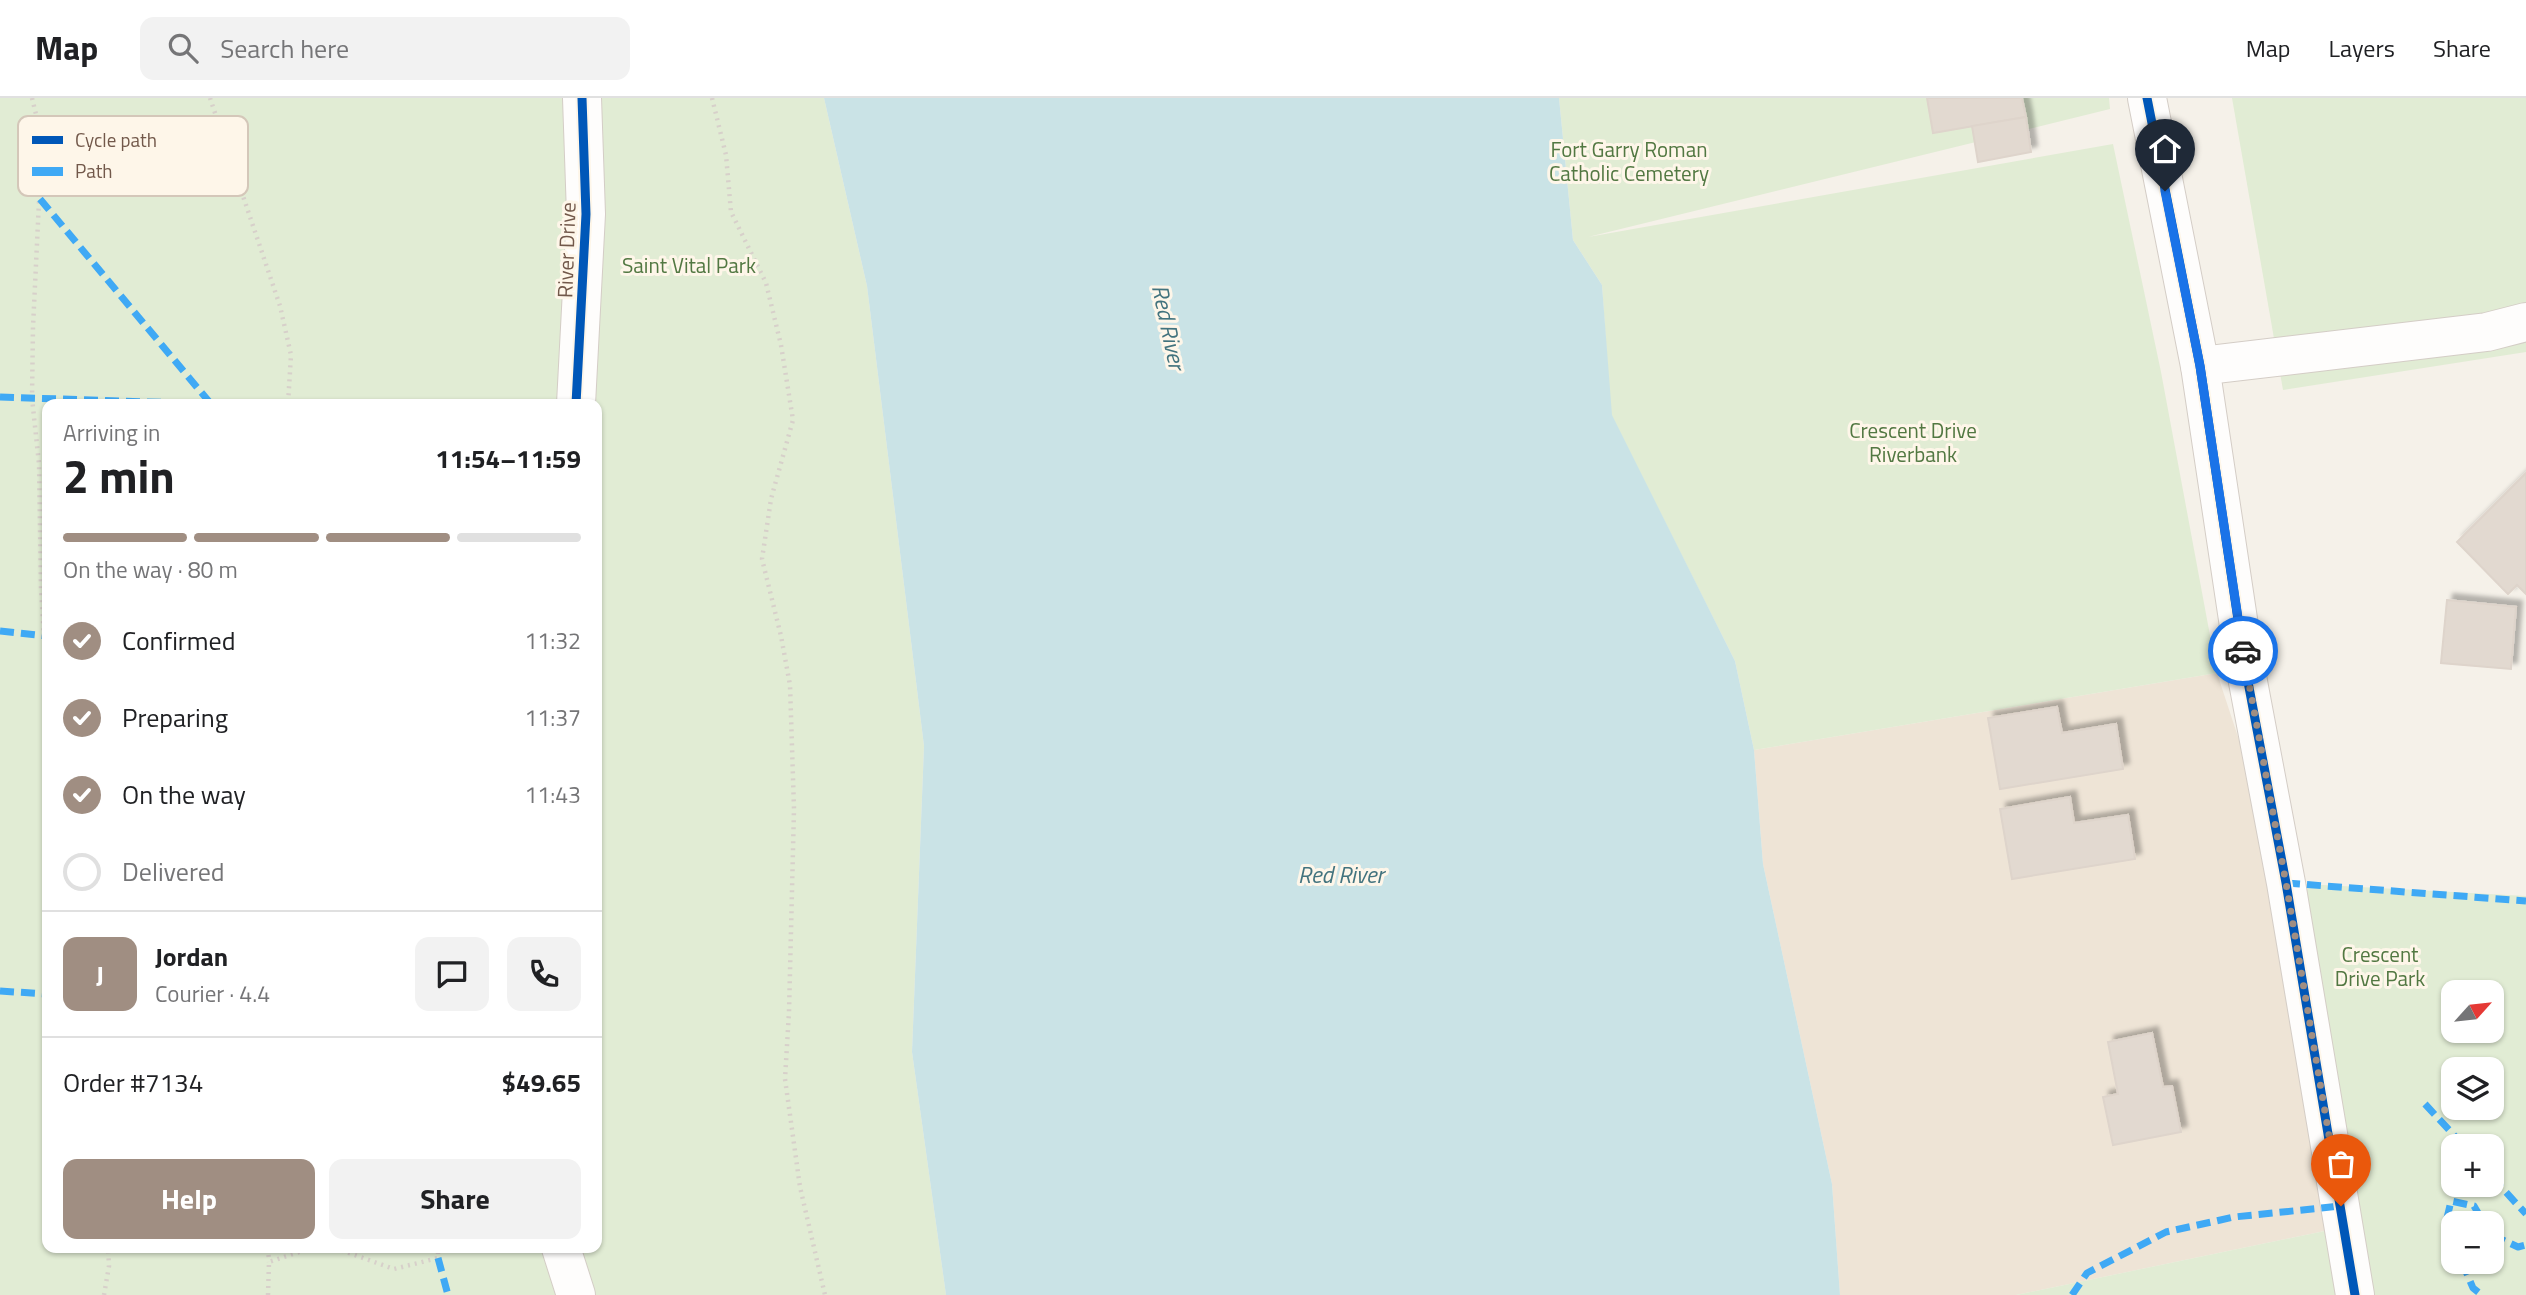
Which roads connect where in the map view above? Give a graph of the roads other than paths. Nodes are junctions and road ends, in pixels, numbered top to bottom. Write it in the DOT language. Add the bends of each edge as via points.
graph roads {
  1 [pos="582,98"];
  2 [pos="2147,98"];
  3 [pos="2526,322"];
  4 [pos="2200,366"];
  5 [pos="576,399"];
  6 [pos="563,1253"];
  7 [pos="576,1295"];
  8 [pos="2355,1295"];
  1 -- 5 [label="street, River Drive" via="586,214"];
  2 -- 4 [label="street"];
  3 -- 4 [label="street" via="2487,332"];
  4 -- 8 [label="street" via="2245,666"];
  6 -- 7 [label="street"];
}
